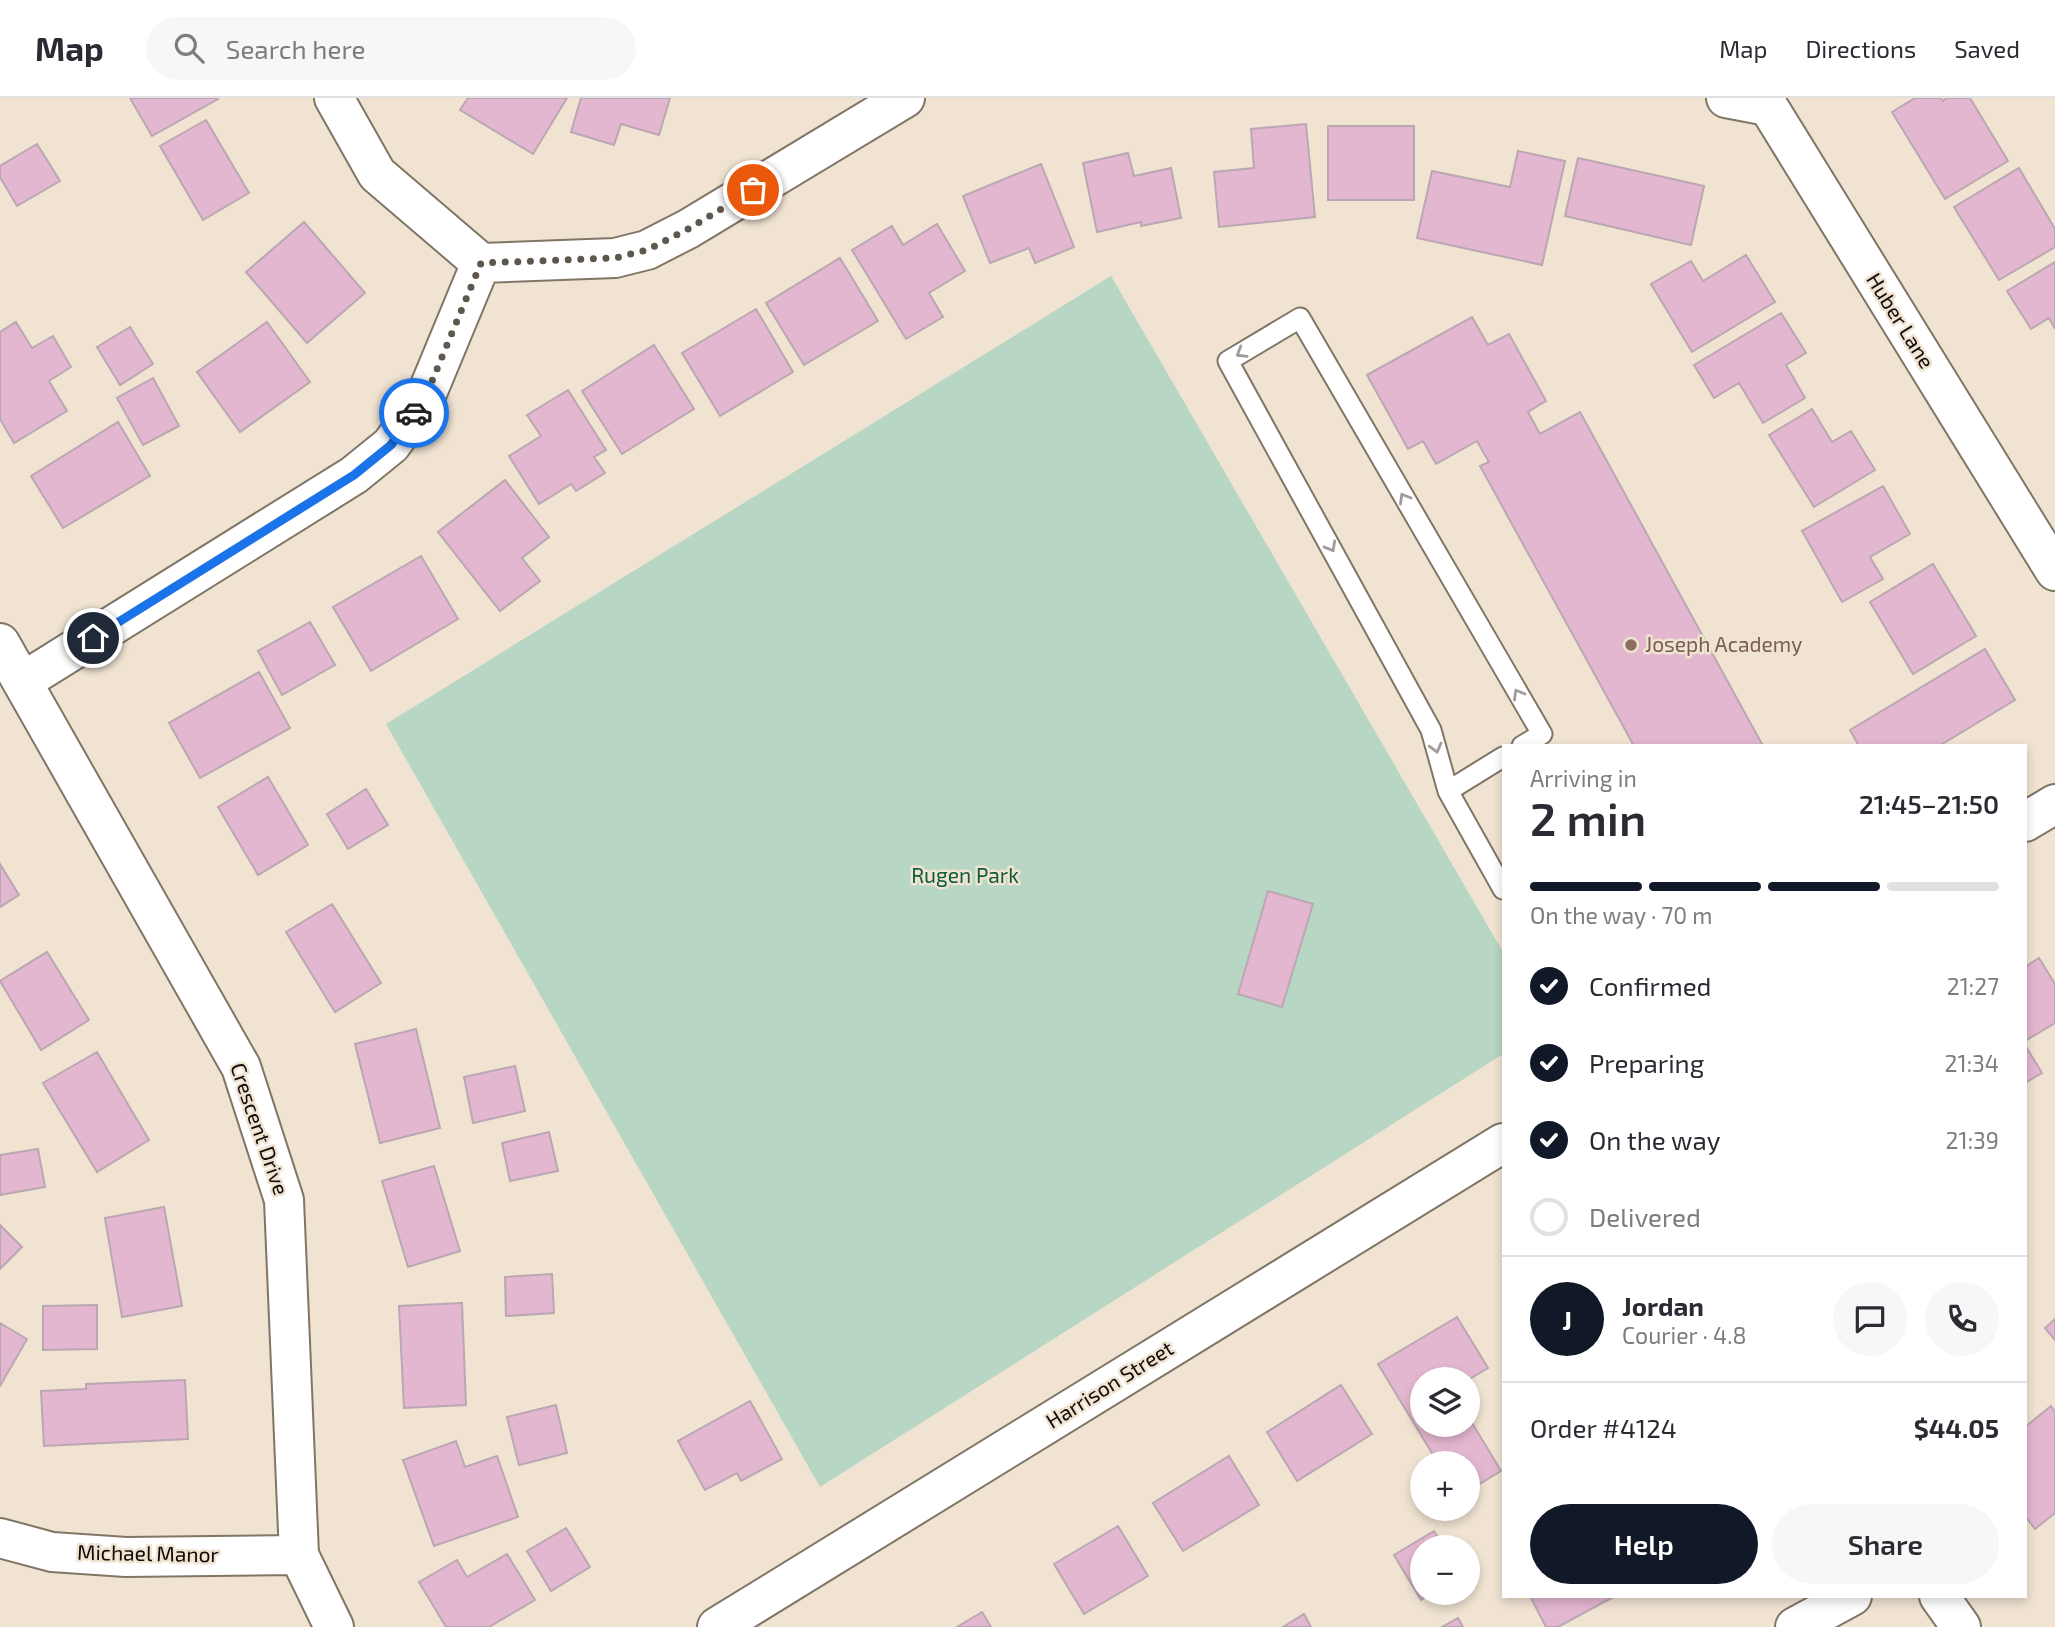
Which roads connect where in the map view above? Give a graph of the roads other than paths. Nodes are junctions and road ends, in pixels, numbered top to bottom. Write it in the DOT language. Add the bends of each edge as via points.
graph roads {
  1 [pos="334,98"];
  2 [pos="905,98"];
  3 [pos="1727,98"];
  4 [pos="1769,102"];
  5 [pos="481,263"];
  6 [pos="2055,571"];
  7 [pos="0,643"];
  8 [pos="22,682"];
  9 [pos="1525,744"];
  10 [pos="1502,758"];
  11 [pos="1448,791"];
  12 [pos="2055,804"];
  13 [pos="2027,821"];
  14 [pos="1502,887"];
  15 [pos="1502,1144"];
  16 [pos="0,1538"];
  17 [pos="299,1555"];
  18 [pos="1848,1598"];
  19 [pos="1940,1598"];
  20 [pos="334,1627"];
  21 [pos="717,1627"];
  22 [pos="1795,1627"];
  23 [pos="1961,1627"];
  1 -- 5 [label="street" via="377,174"];
  2 -- 5 [label="street" via="647,250 615,258"];
  3 -- 4 [label="street, Huber Lane"];
  4 -- 6 [label="street, Huber Lane"];
  5 -- 8 [label="street" via="425,398 391,445 354,475"];
  7 -- 8 [label="street, Crescent Drive"];
  8 -- 17 [label="street, Crescent Drive" via="241,1067 284,1200"];
  9 -- 11 [label="lane, one-way" via="1542,734 1300,318 1228,361 1431,730"];
  10 -- 11 [label="lane"];
  11 -- 14 [label="lane"];
  12 -- 13 [label="street"];
  15 -- 21 [label="street, Harrison Street"];
  16 -- 17 [label="street, Michael Manor" via="52,1552 126,1557"];
  17 -- 20 [label="street, Crescent Drive"];
  18 -- 22 [label="street"];
  19 -- 23 [label="street"];
}
